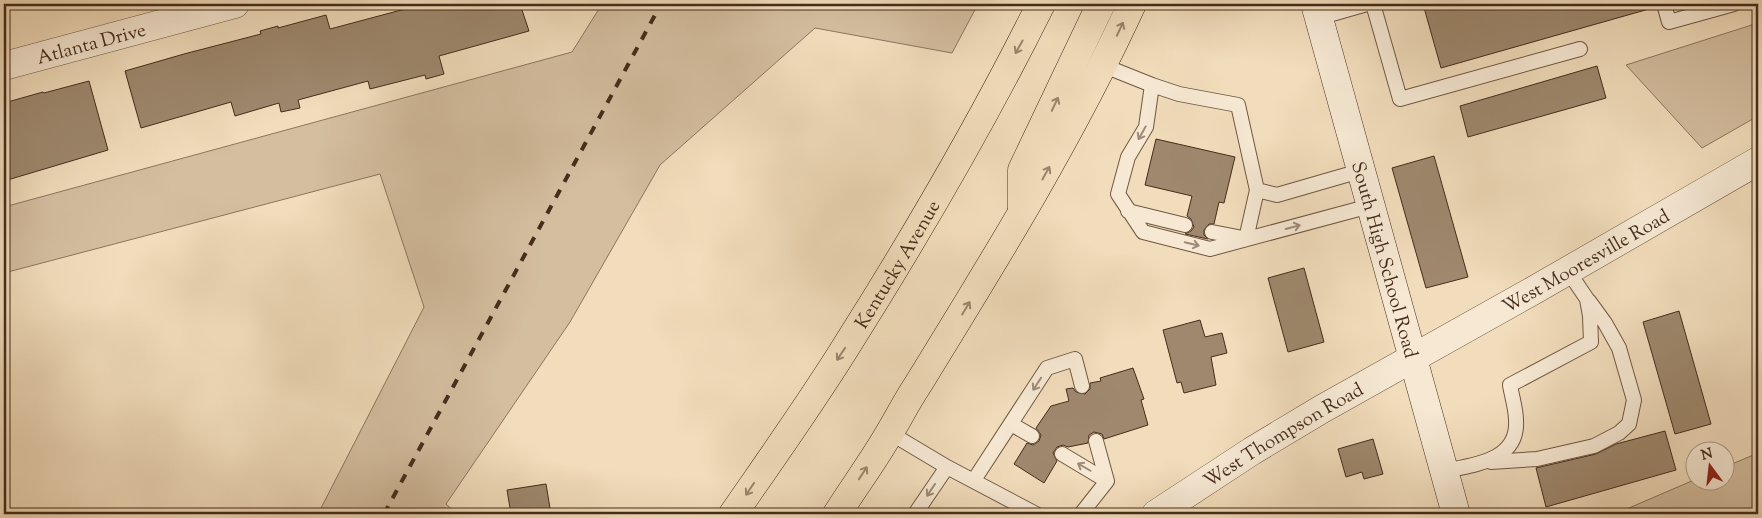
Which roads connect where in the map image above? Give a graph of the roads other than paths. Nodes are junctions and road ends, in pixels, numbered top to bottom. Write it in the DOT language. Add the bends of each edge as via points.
graph roads {
  1 [pos="235,4"];
  2 [pos="1041,4"];
  3 [pos="1101,4"];
  4 [pos="1132,4"];
  5 [pos="1367,4"];
  6 [pos="1373,4"];
  7 [pos="1664,4"];
  8 [pos="1734,4"];
  9 [pos="1316,11"];
  10 [pos="1580,49"];
  11 [pos="1102,65"];
  12 [pos="4,66"];
  13 [pos="1152,86"];
  14 [pos="1758,161"];
  15 [pos="1360,171"];
  16 [pos="1258,190"];
  17 [pos="1370,206"];
  18 [pos="1128,211"];
  19 [pos="1022,215"];
  20 [pos="1185,225"];
  21 [pos="1212,232"];
  22 [pos="1246,239"];
  23 [pos="1568,271"];
  24 [pos="1587,299"];
  25 [pos="1412,358"];
  26 [pos="1082,386"];
  27 [pos="1011,424"];
  28 [pos="890,433"];
  29 [pos="1032,436"];
  30 [pos="1096,441"];
  31 [pos="1062,454"];
  32 [pos="1488,462"];
  33 [pos="947,466"];
  34 [pos="1444,471"];
  35 [pos="974,480"];
  36 [pos="1107,481"];
  37 [pos="1014,509"];
  38 [pos="733,514"];
  39 [pos="836,514"];
  40 [pos="915,514"];
  41 [pos="1036,514"];
  42 [pos="1080,514"];
  43 [pos="1156,514"];
  44 [pos="1456,514"];
  1 -- 12 [label="street, Atlanta Drive"];
  2 -- 38 [label="main road, Kentucky Avenue, one-way" via="978,124 900,259 847,346"];
  19 -- 3 [label="main road, one-way" via="1022,170"];
  11 -- 4 [label="main road, one-way"];
  5 -- 9 [label="lane"];
  6 -- 10 [label="lane" via="1400,99"];
  7 -- 8 [label="lane" via="1669,22"];
  9 -- 15 [label="street, South High School Road"];
  11 -- 13 [label="lane"];
  19 -- 11 [label="main road, one-way"];
  13 -- 16 [label="lane" via="1238,105"];
  13 -- 18 [label="lane, one-way" via="1146,127 1128,156 1118,194"];
  14 -- 23 [label="street, West Mooresville Road"];
  15 -- 16 [label="lane" via="1277,195"];
  15 -- 17 [label="street, South High School Road"];
  16 -- 22 [label="lane"];
  22 -- 17 [label="lane, one-way"];
  17 -- 25 [label="street, South High School Road"];
  18 -- 20 [label="lane"];
  18 -- 22 [label="lane, one-way" via="1143,232 1210,249"];
  28 -- 19 [label="main road, one-way"];
  21 -- 22 [label="lane"];
  23 -- 24 [label="lane"];
  23 -- 25 [label="street, West Mooresville Road"];
  24 -- 32 [label="lane" via="1591,342 1510,385 1517,421 1514,439 1501,454"];
  24 -- 32 [label="lane" via="1619,348 1634,400 1629,424 1594,446 1537,459"];
  25 -- 34 [label="street, South High School Road"];
  25 -- 43 [label="street, West Thompson Road" via="1252,451"];
  26 -- 27 [label="lane, one-way" via="1075,359 1047,368"];
  27 -- 29 [label="lane"];
  27 -- 35 [label="lane"];
  28 -- 33 [label="lane"];
  39 -- 28 [label="main road, one-way"];
  30 -- 36 [label="lane"];
  36 -- 31 [label="lane, one-way"];
  32 -- 34 [label="lane"];
  33 -- 35 [label="lane"];
  33 -- 40 [label="lane, one-way"];
  34 -- 44 [label="street, South High School Road"];
  35 -- 37 [label="lane"];
  36 -- 42 [label="lane"];
  37 -- 41 [label="lane"];
}
